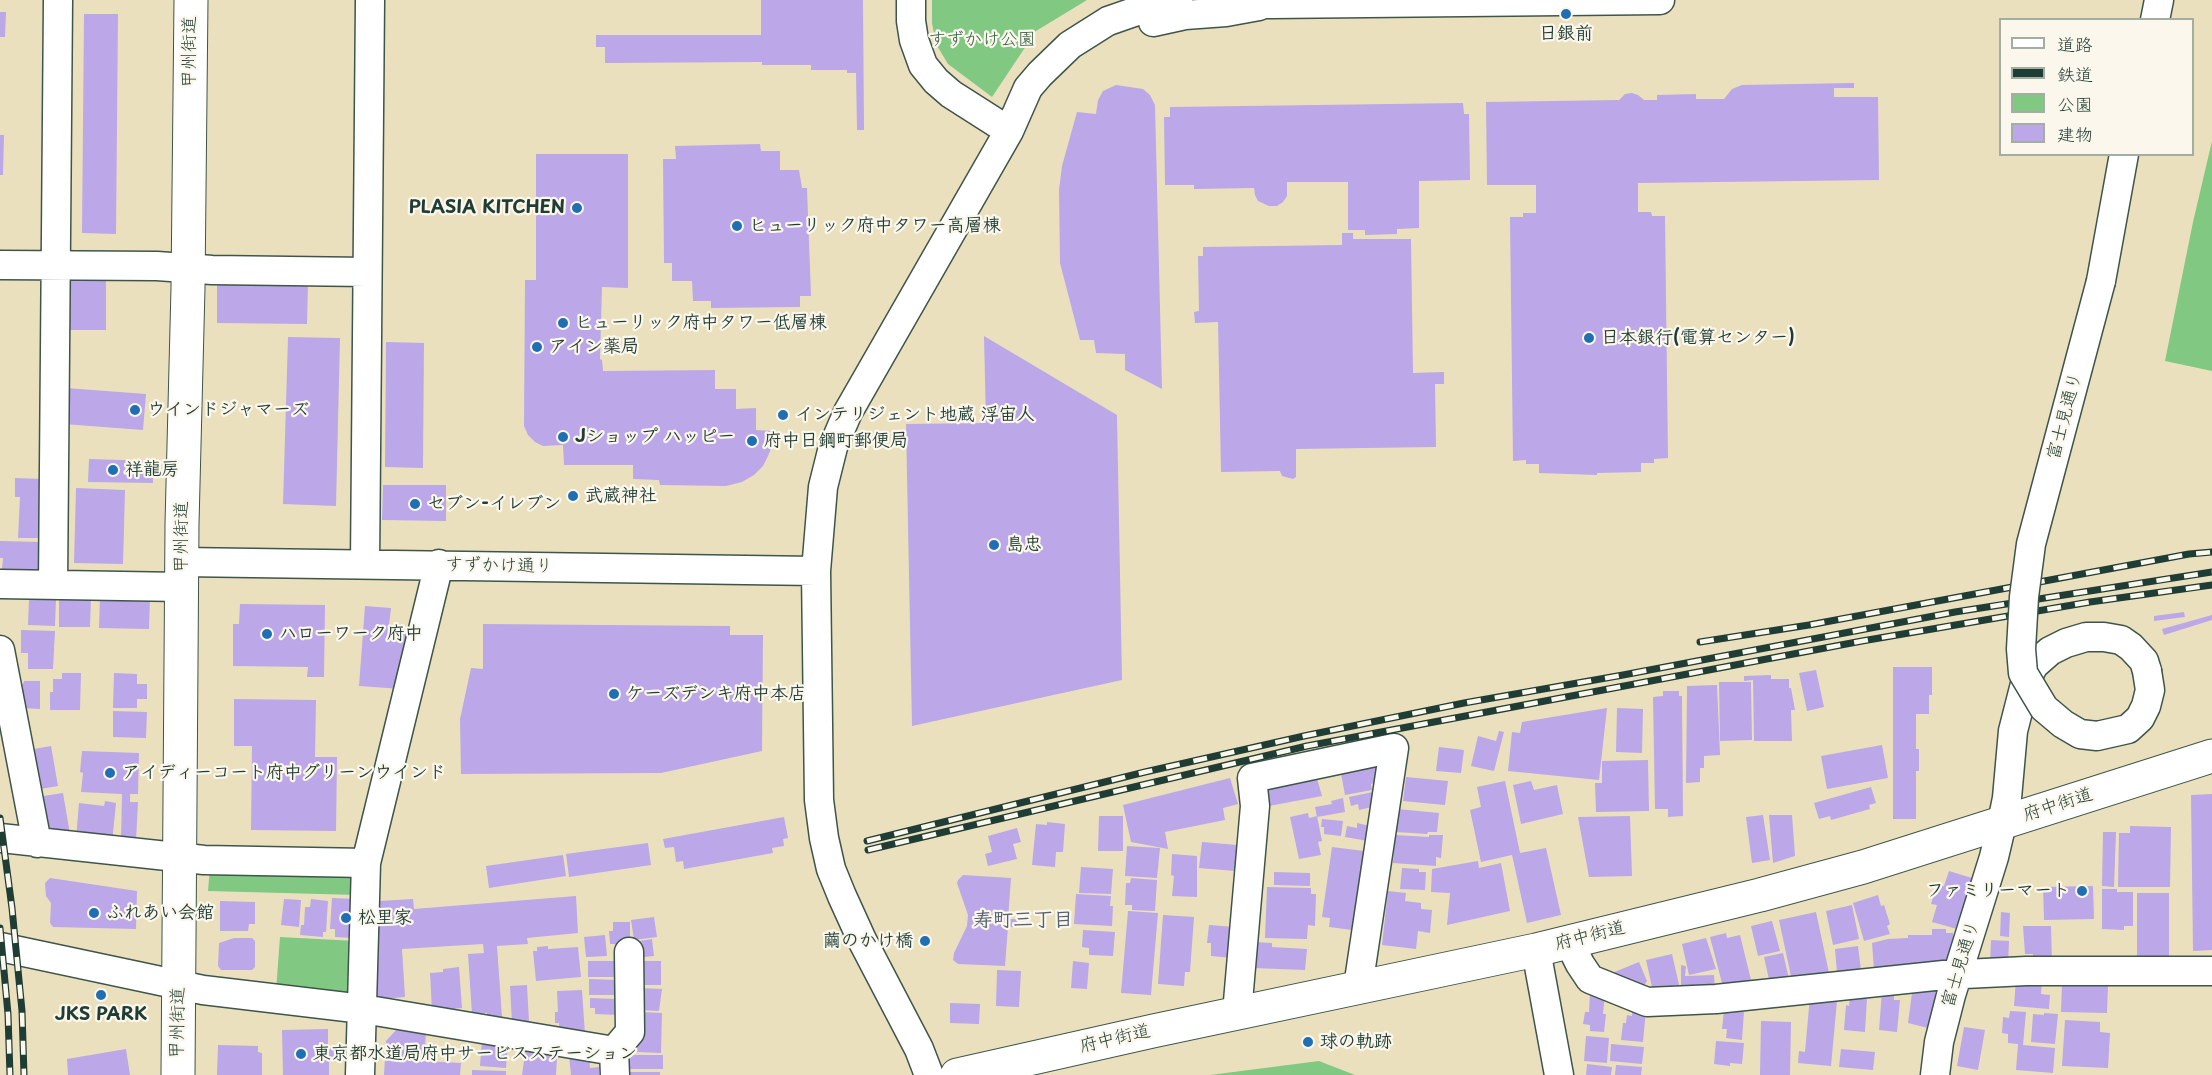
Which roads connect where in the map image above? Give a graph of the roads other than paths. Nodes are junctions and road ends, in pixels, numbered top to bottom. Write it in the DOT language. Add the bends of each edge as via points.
graph roads {
  1 [pos="58,0"];
  2 [pos="191,0"];
  3 [pos="370,0"];
  4 [pos="911,0"];
  5 [pos="1178,0"];
  6 [pos="1237,0"];
  7 [pos="1660,0"];
  8 [pos="2159,0"];
  9 [pos="1270,4"];
  10 [pos="2154,18"];
  11 [pos="1009,131"];
  12 [pos="2124,156"];
  13 [pos="0,265"];
  14 [pos="55,266"];
  15 [pos="188,268"];
  16 [pos="367,272"];
  17 [pos="365,564"];
  18 [pos="439,564"];
  19 [pos="816,571"];
  20 [pos="182,574"];
  21 [pos="0,584"];
  22 [pos="53,585"];
  23 [pos="0,650"];
  24 [pos="2027,679"];
  25 [pos="2027,679"];
  26 [pos="2027,679"];
  27 [pos="2027,679"];
  28 [pos="2212,756"];
  29 [pos="2002,823"];
  30 [pos="0,838"];
  31 [pos="37,843"];
  32 [pos="179,858"];
  33 [pos="366,863"];
  34 [pos="1569,942"];
  35 [pos="0,946"];
  36 [pos="1536,950"];
  37 [pos="629,952"];
  38 [pos="2212,971"];
  39 [pos="1957,974"];
  40 [pos="179,985"];
  41 [pos="1358,987"];
  42 [pos="363,1009"];
  43 [pos="1238,1013"];
  44 [pos="615,1063"];
  45 [pos="178,1075"];
  46 [pos="360,1075"];
  47 [pos="929,1075"];
  48 [pos="957,1075"];
  49 [pos="1559,1075"];
  50 [pos="1935,1075"];
  1 -- 14 [label="street"];
  2 -- 15 [label="main road, 甲州街道"];
  3 -- 16 [label="street"];
  4 -- 11 [label="street" via="914,40 923,64 951,94"];
  5 -- 11 [label="street" via="1108,21 1070,45 1028,88"];
  6 -- 9 [label="street"];
  7 -- 9 [label="street"];
  8 -- 10 [label="street"];
  9 -- 11 [label="street" via="1170,18 1103,42 1056,80"];
  11 -- 19 [label="street" via="840,430 823,487"];
  12 -- 24 [label="street, 富士見通り, bridge" via="2101,280 2031,544 2021,649"];
  13 -- 14 [label="street"];
  14 -- 15 [label="street"];
  14 -- 22 [label="street"];
  15 -- 16 [label="street"];
  15 -- 20 [label="main road, 甲州街道"];
  16 -- 17 [label="street"];
  17 -- 18 [label="street, すずかけ通り"];
  17 -- 20 [label="street, すずかけ通り"];
  18 -- 19 [label="street, すずかけ通り"];
  18 -- 33 [label="street"];
  19 -- 47 [label="street" via="819,801 824,838 831,869 861,940"];
  20 -- 22 [label="street, すずかけ通り"];
  20 -- 32 [label="main road, 甲州街道"];
  21 -- 22 [label="street, すずかけ通り"];
  23 -- 31 [label="street"];
  25 -- 26 [label="street, 富士見通り, bridge" via="2044,708 2063,724 2080,734 2097,736 2128,729 2140,718 2150,690 2144,661 2121,640 2104,637 2086,637 2050,651 2034,665"];
  27 -- 29 [label="street, 富士見通り, bridge" via="2013,731"];
  28 -- 29 [label="main road, 府中街道"];
  29 -- 34 [label="main road, 府中街道" via="1760,895"];
  29 -- 39 [label="street, 富士見通り"];
  30 -- 31 [label="street"];
  31 -- 32 [label="street"];
  32 -- 33 [label="street"];
  32 -- 40 [label="main road, 甲州街道"];
  33 -- 42 [label="street"];
  34 -- 36 [label="main road, 府中街道"];
  34 -- 39 [label="street" via="1590,979 1647,1002 1716,999"];
  35 -- 40 [label="street"];
  36 -- 41 [label="main road, 府中街道"];
  36 -- 49 [label="street"];
  37 -- 44 [label="street" via="630,1032"];
  38 -- 39 [label="street"];
  39 -- 50 [label="street, 富士見通り" via="1939,1042"];
  40 -- 42 [label="street"];
  40 -- 45 [label="main road, 甲州街道"];
  41 -- 43 [label="main road, 府中街道"];
  41 -- 43 [label="street" via="1394,748 1252,778 1255,807"];
  42 -- 44 [label="street"];
  42 -- 46 [label="street"];
  43 -- 48 [label="main road, 府中街道"];
}
